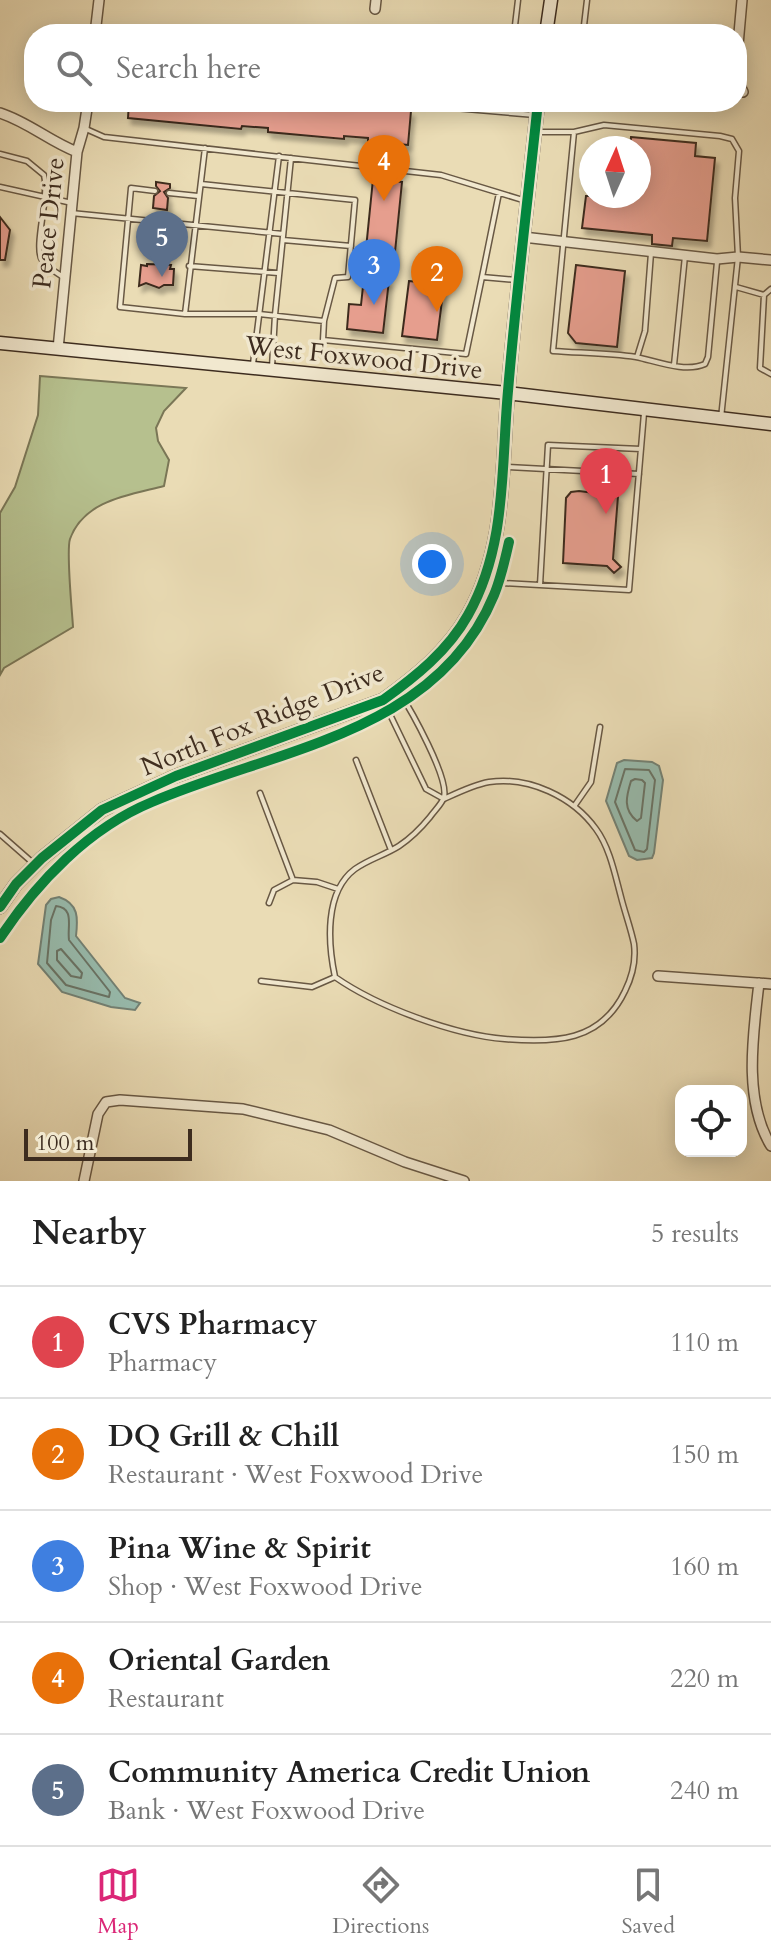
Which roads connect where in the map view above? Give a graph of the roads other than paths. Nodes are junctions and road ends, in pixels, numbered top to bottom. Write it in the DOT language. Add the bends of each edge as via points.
graph roads {
  1 [pos="99,0"];
  2 [pos="518,0"];
  3 [pos="551,0"];
  4 [pos="587,0"];
  5 [pos="742,0"];
  6 [pos="96,24"];
  7 [pos="515,24"];
  8 [pos="547,24"];
  9 [pos="584,24"];
  10 [pos="740,24"];
  11 [pos="86,112"];
  12 [pos="538,112"];
  13 [pos="0,113"];
  14 [pos="84,128"];
  15 [pos="536,132"];
  16 [pos="574,132"];
  17 [pos="205,148"];
  18 [pos="77,152"];
  19 [pos="0,154"];
  20 [pos="279,156"];
  21 [pos="291,158"];
  22 [pos="200,184"];
  23 [pos="0,187"];
  24 [pos="155,191"];
  25 [pos="276,192"];
  26 [pos="169,193"];
  27 [pos="499,193"];
  28 [pos="288,194"];
  29 [pos="198,196"];
  30 [pos="46,197"];
  31 [pos="527,202"];
  32 [pos="71,208"];
  33 [pos="127,219"];
  34 [pos="194,225"];
  35 [pos="271,232"];
  36 [pos="283,237"];
  37 [pos="523,237"];
  38 [pos="563,242"];
  39 [pos="351,246"];
  40 [pos="651,252"];
  41 [pos="685,256"];
  42 [pos="738,257"];
  43 [pos="717,259"];
  44 [pos="771,260"];
  45 [pos="189,266"];
  46 [pos="266,272"];
  47 [pos="279,273"];
  48 [pos="482,277"];
  49 [pos="64,278"];
  50 [pos="519,281"];
  51 [pos="735,286"];
  52 [pos="771,289"];
  53 [pos="764,295"];
  54 [pos="185,314"];
  55 [pos="259,314"];
  56 [pos="275,315"];
  57 [pos="324,321"];
  58 [pos="0,343"];
  59 [pos="58,349"];
  60 [pos="637,357"];
  61 [pos="674,365"];
  62 [pos="252,368"];
  63 [pos="272,370"];
  64 [pos="771,374"];
  65 [pos="507,393"];
  66 [pos="644,410"];
  67 [pos="720,420"];
  68 [pos="771,424"];
  69 [pos="641,449"];
  70 [pos="503,468"];
  71 [pos="546,468"];
  72 [pos="639,474"];
  73 [pos="483,582"];
  74 [pos="540,585"];
  75 [pos="397,690"];
  76 [pos="383,700"];
  77 [pos="600,727"];
  78 [pos="356,760"];
  79 [pos="260,793"];
  80 [pos="444,799"];
  81 [pos="575,805"];
  82 [pos="0,834"];
  83 [pos="391,850"];
  84 [pos="35,865"];
  85 [pos="293,880"];
  86 [pos="338,889"];
  87 [pos="269,903"];
  88 [pos="0,907"];
  89 [pos="658,976"];
  90 [pos="335,977"];
  91 [pos="261,981"];
  92 [pos="759,983"];
  93 [pos="771,984"];
  94 [pos="771,1146"];
  95 [pos="84,1181"];
  96 [pos="464,1181"];
  1 -- 6 [label="street"];
  2 -- 7 [label="lane"];
  3 -- 8 [label="street"];
  4 -- 9 [label="lane"];
  5 -- 10 [label="street"];
  11 -- 14 [label="street, Peace Drive"];
  12 -- 15 [label="street, North Fox Ridge Drive"];
  13 -- 18 [label="street"];
  14 -- 17 [label="lane" via="104,137"];
  14 -- 18 [label="street, Peace Drive"];
  15 -- 16 [label="lane"];
  15 -- 31 [label="street, North Fox Ridge Drive"];
  16 -- 38 [label="lane"];
  16 -- 42 [label="lane" via="604,125 732,139 739,151"];
  17 -- 20 [label="lane"];
  17 -- 22 [label="lane"];
  18 -- 32 [label="street, Peace Drive"];
  19 -- 30 [label="lane" via="37,167 44,175"];
  20 -- 21 [label="lane"];
  20 -- 25 [label="lane"];
  21 -- 27 [label="lane" via="441,175"];
  21 -- 28 [label="lane"];
  22 -- 25 [label="lane"];
  22 -- 29 [label="lane"];
  23 -- 30 [label="lane"];
  24 -- 33 [label="lane" via="131,188"];
  25 -- 28 [label="lane"];
  25 -- 35 [label="lane"];
  26 -- 29 [label="lane"];
  27 -- 31 [label="lane"];
  27 -- 48 [label="lane"];
  28 -- 36 [label="lane"];
  28 -- 39 [label="lane" via="355,200"];
  29 -- 34 [label="lane"];
  30 -- 32 [label="lane"];
  30 -- 49 [label="lane" via="40,256"];
  31 -- 37 [label="street, North Fox Ridge Drive"];
  32 -- 33 [label="lane"];
  32 -- 49 [label="street, Peace Drive"];
  33 -- 34 [label="lane"];
  33 -- 54 [label="lane" via="120,307"];
  34 -- 35 [label="lane"];
  34 -- 45 [label="lane"];
  35 -- 36 [label="lane"];
  35 -- 46 [label="lane"];
  36 -- 39 [label="lane"];
  36 -- 47 [label="lane"];
  37 -- 38 [label="street"];
  37 -- 50 [label="street, North Fox Ridge Drive"];
  38 -- 40 [label="street"];
  38 -- 60 [label="lane" via="553,351"];
  39 -- 57 [label="lane" via="348,277 335,278"];
  40 -- 41 [label="street"];
  40 -- 60 [label="lane" via="645,331"];
  41 -- 43 [label="street"];
  41 -- 61 [label="lane"];
  42 -- 43 [label="street"];
  42 -- 44 [label="street"];
  42 -- 51 [label="lane"];
  43 -- 61 [label="lane" via="708,357 698,367"];
  45 -- 46 [label="lane"];
  45 -- 54 [label="lane"];
  46 -- 47 [label="lane"];
  46 -- 55 [label="lane"];
  47 -- 56 [label="lane"];
  48 -- 50 [label="lane"];
  48 -- 57 [label="lane" via="466,354 323,340"];
  49 -- 59 [label="street, Peace Drive"];
  50 -- 65 [label="street, North Fox Ridge Drive"];
  51 -- 53 [label="lane"];
  51 -- 67 [label="lane"];
  52 -- 53 [label="lane"];
  53 -- 64 [label="lane" via="760,368"];
  54 -- 55 [label="lane"];
  55 -- 56 [label="lane"];
  55 -- 62 [label="lane"];
  56 -- 57 [label="lane"];
  56 -- 63 [label="lane"];
  58 -- 59 [label="street, West Foxwood Drive"];
  59 -- 62 [label="street, West Foxwood Drive"];
  60 -- 61 [label="lane"];
  62 -- 63 [label="street, West Foxwood Drive"];
  63 -- 65 [label="street, West Foxwood Drive"];
  65 -- 66 [label="street, West Foxwood Drive"];
  65 -- 70 [label="street, North Fox Ridge Drive"];
  66 -- 67 [label="street, West Foxwood Drive"];
  66 -- 69 [label="lane"];
  67 -- 68 [label="street, West Foxwood Drive"];
  69 -- 71 [label="lane" via="548,445"];
  69 -- 72 [label="lane"];
  70 -- 71 [label="lane"];
  70 -- 73 [label="street, North Fox Ridge Drive" via="499,527"];
  71 -- 72 [label="lane"];
  71 -- 74 [label="lane"];
  72 -- 74 [label="lane" via="629,590"];
  73 -- 74 [label="lane"];
  73 -- 75 [label="street, North Fox Ridge Drive" via="456,634"];
  75 -- 76 [label="street, North Fox Ridge Drive"];
  75 -- 80 [label="lane" via="412,711 444,784"];
  76 -- 80 [label="lane" via="426,789"];
  76 -- 84 [label="street, North Fox Ridge Drive" via="136,793 82,824"];
  77 -- 81 [label="lane" via="591,782"];
  78 -- 83 [label="lane"];
  79 -- 85 [label="lane"];
  80 -- 81 [label="lane" via="491,782 510,782 556,794"];
  80 -- 83 [label="lane" via="419,830"];
  81 -- 90 [label="lane" via="598,831 611,862 634,946 627,989 597,1027 571,1038 489,1038 359,994"];
  82 -- 84 [label="lane"];
  83 -- 86 [label="lane" via="353,870"];
  84 -- 88 [label="street, North Fox Ridge Drive"];
  85 -- 86 [label="lane"];
  85 -- 87 [label="lane" via="274,890"];
  86 -- 90 [label="lane" via="329,950"];
  89 -- 92 [label="street"];
  90 -- 91 [label="lane" via="312,987"];
  92 -- 93 [label="street"];
  92 -- 94 [label="street" via="755,1093 758,1117"];
  95 -- 96 [label="street" via="98,1114 106,1102 120,1100 243,1109 329,1130"];
}
